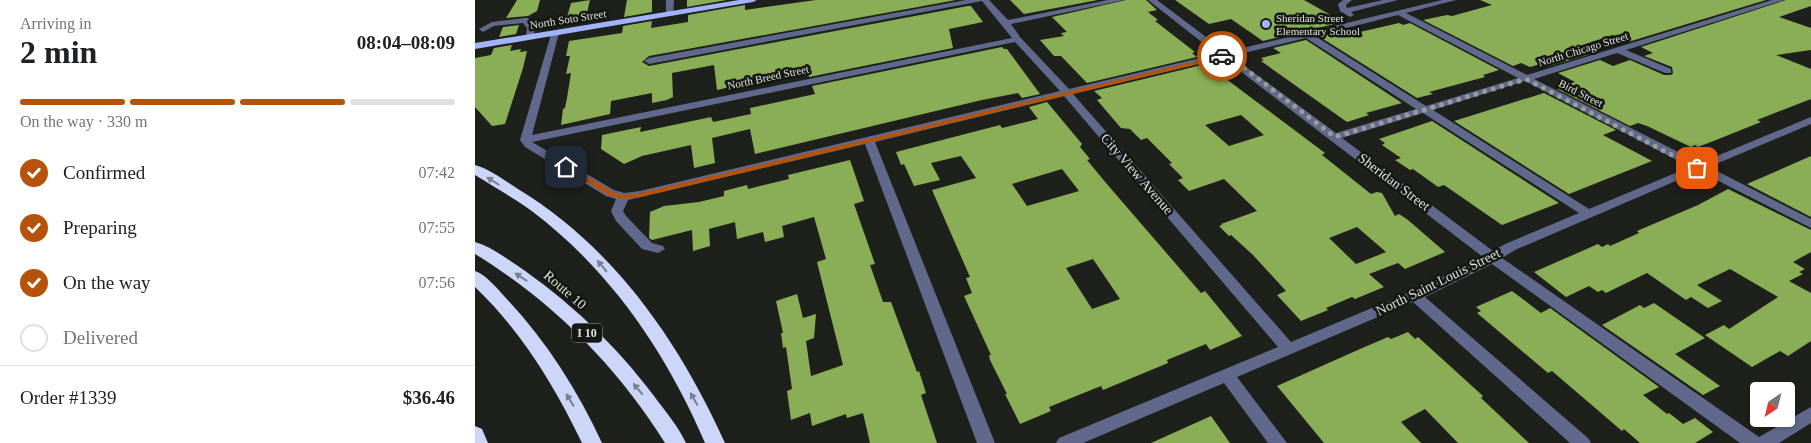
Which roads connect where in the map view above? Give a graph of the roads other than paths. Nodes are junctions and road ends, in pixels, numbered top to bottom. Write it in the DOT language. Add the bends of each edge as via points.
graph roads {
  1 [pos="670,0"];
  2 [pos="753,0"];
  3 [pos="979,0"];
  4 [pos="985,0"];
  5 [pos="1120,0"];
  6 [pos="1152,0"];
  7 [pos="1348,0"];
  8 [pos="1394,0"];
  9 [pos="1452,0"];
  10 [pos="1780,0"];
  11 [pos="1344,11"];
  12 [pos="1399,13"];
  13 [pos="670,14"];
  14 [pos="1364,22"];
  15 [pos="1006,23"];
  16 [pos="479,30"];
  17 [pos="555,32"];
  18 [pos="1308,35"];
  19 [pos="530,36"];
  20 [pos="1017,39"];
  21 [pos="477,45"];
  22 [pos="1618,50"];
  23 [pos="1227,55"];
  24 [pos="649,61"];
  25 [pos="1668,72"];
  26 [pos="1526,79"];
  27 [pos="1067,93"];
  28 [pos="1426,109"];
  29 [pos="1811,120"];
  30 [pos="1335,137"];
  31 [pos="525,140"];
  32 [pos="869,141"];
  33 [pos="1697,168"];
  34 [pos="475,169"];
  35 [pos="623,197"];
  36 [pos="1587,213"];
  37 [pos="1811,224"];
  38 [pos="475,247"];
  39 [pos="658,249"];
  40 [pos="1492,257"];
  41 [pos="475,277"];
  42 [pos="1415,296"];
  43 [pos="1289,349"];
  44 [pos="1227,376"];
  45 [pos="1811,414"];
  46 [pos="475,435"];
  47 [pos="478,443"];
  48 [pos="592,443"];
  49 [pos="676,443"];
  50 [pos="715,443"];
  51 [pos="987,443"];
  52 [pos="1065,443"];
  53 [pos="1278,443"];
  54 [pos="1582,443"];
  55 [pos="1753,443"];
  56 [pos="1764,443"];
  1 -- 13 [label="street"];
  2 -- 13 [label="main road, North Soto Street"];
  3 -- 24 [label="street"];
  4 -- 15 [label="street, City View Avenue"];
  5 -- 15 [label="street"];
  6 -- 23 [label="street, Sheridan Street"];
  7 -- 11 [label="street" via="1342,4"];
  8 -- 11 [label="street"];
  9 -- 12 [label="street"];
  10 -- 22 [label="street, North Chicago Street"];
  11 -- 14 [label="street"];
  12 -- 14 [label="street"];
  12 -- 26 [label="street, Bird Street"];
  13 -- 17 [label="main road, North Soto Street"];
  14 -- 18 [label="street"];
  15 -- 20 [label="street, City View Avenue"];
  16 -- 19 [label="street" via="492,24 525,20 531,28"];
  16 -- 21 [label="street"];
  17 -- 19 [label="main road, North Soto Street"];
  17 -- 31 [label="street"];
  18 -- 23 [label="street"];
  18 -- 28 [label="street"];
  19 -- 21 [label="main road, North Soto Street"];
  20 -- 27 [label="street, City View Avenue"];
  20 -- 31 [label="street, North Breed Street"];
  22 -- 25 [label="street"];
  22 -- 26 [label="street, North Chicago Street"];
  23 -- 27 [label="street"];
  23 -- 30 [label="street, Sheridan Street"];
  26 -- 28 [label="street, North Chicago Street"];
  26 -- 33 [label="street, Bird Street"];
  27 -- 32 [label="street"];
  27 -- 43 [label="street, City View Avenue"];
  28 -- 30 [label="street, North Chicago Street"];
  28 -- 36 [label="street"];
  29 -- 33 [label="street, North Saint Louis Street"];
  30 -- 40 [label="street, Sheridan Street"];
  31 -- 35 [label="street" via="602,188"];
  32 -- 35 [label="street"];
  32 -- 51 [label="street"];
  33 -- 36 [label="street, North Saint Louis Street"];
  33 -- 37 [label="street, Bird Street"];
  50 -- 34 [label="highway, one-way" via="705,419 654,329 588,251 545,213"];
  35 -- 39 [label="street" via="617,211 620,218 647,246"];
  36 -- 40 [label="street, North Saint Louis Street"];
  49 -- 38 [label="highway, Route 10 / I 10, one-way" via="627,376 563,309 538,288"];
  40 -- 42 [label="street, North Saint Louis Street"];
  40 -- 55 [label="street, Sheridan Street"];
  48 -- 41 [label="highway, one-way" via="579,414 531,338"];
  42 -- 43 [label="street, North Saint Louis Street"];
  42 -- 54 [label="street"];
  43 -- 44 [label="street, North Saint Louis Street"];
  44 -- 52 [label="street, North Saint Louis Street"];
  44 -- 53 [label="street"];
  45 -- 56 [label="street"];
  46 -- 47 [label="highway"];
}
